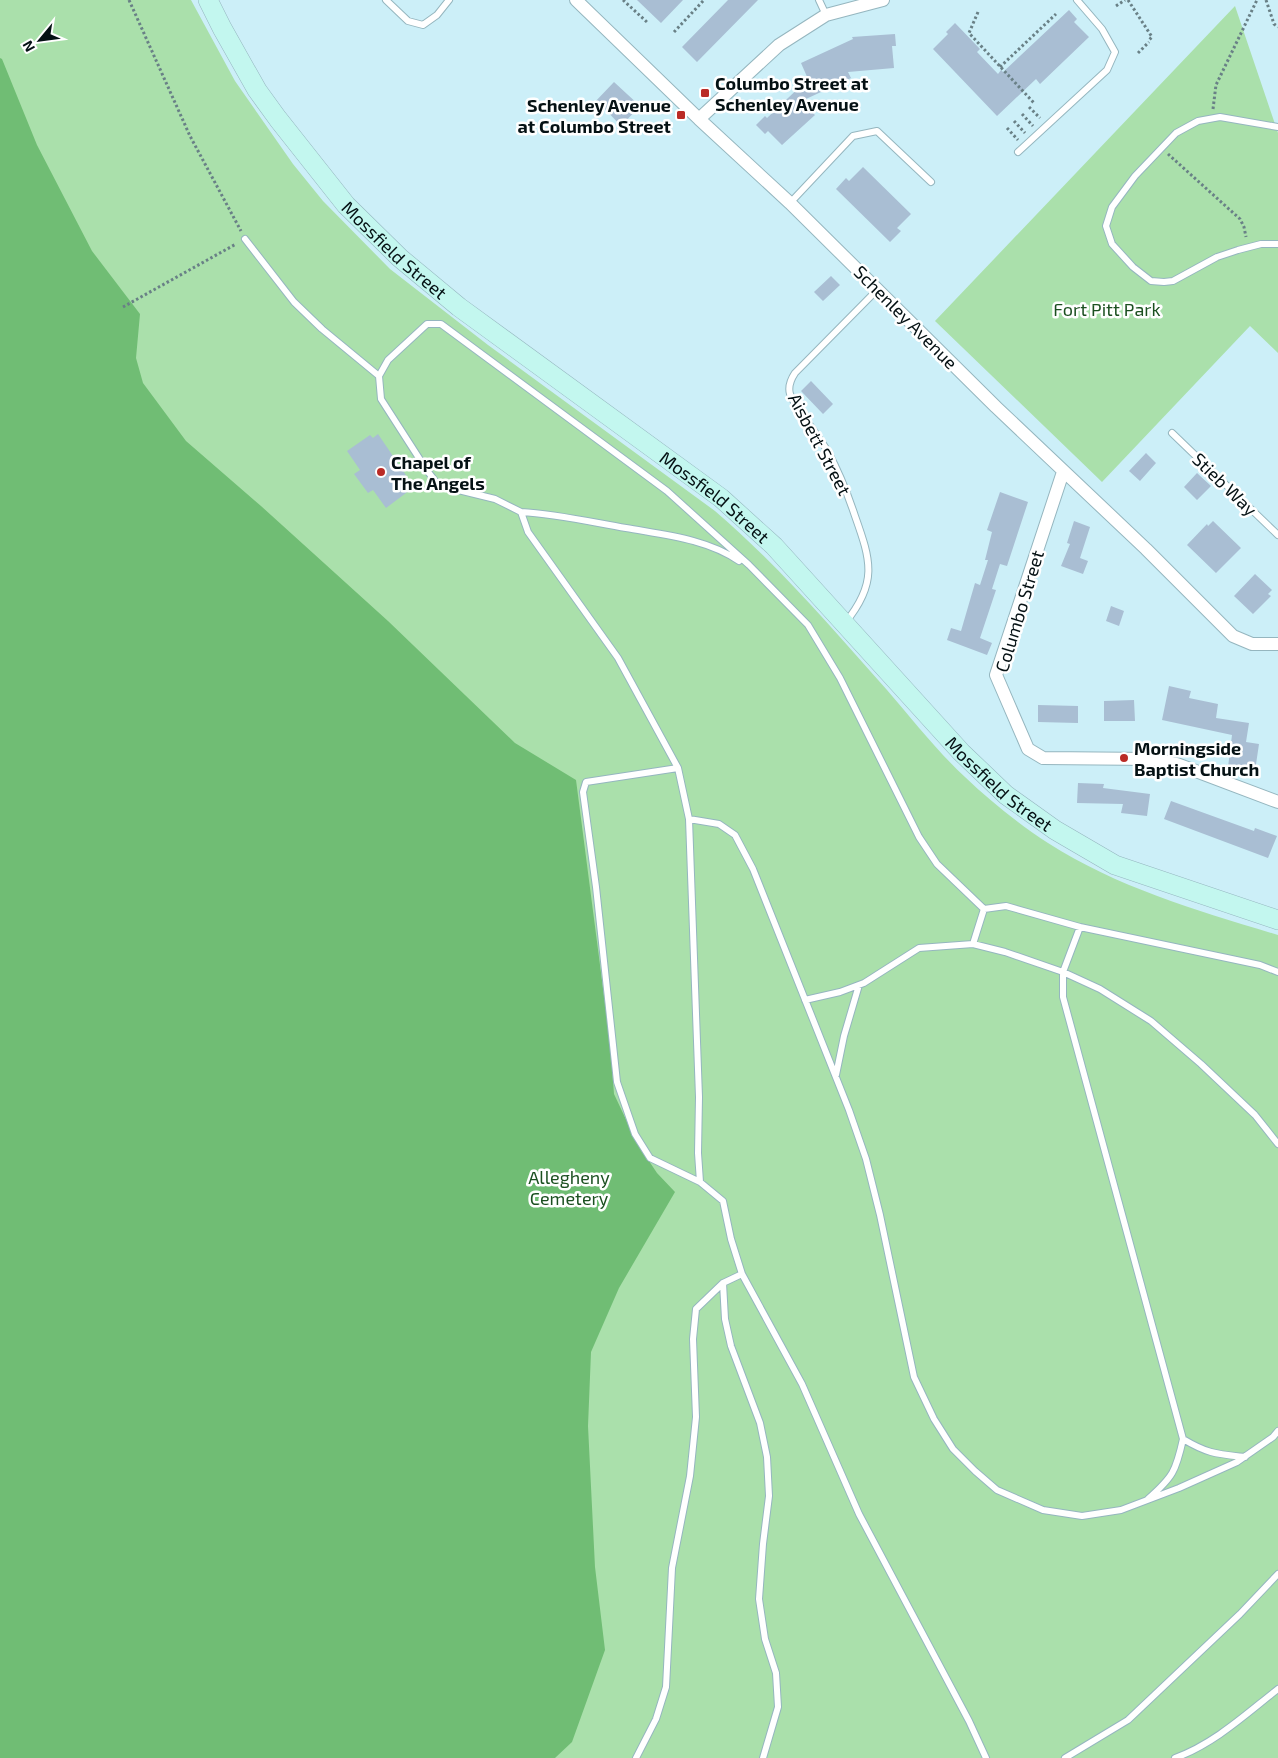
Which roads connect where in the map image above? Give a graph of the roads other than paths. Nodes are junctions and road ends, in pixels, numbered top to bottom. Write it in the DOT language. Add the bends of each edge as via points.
graph roads {
  1 [pos="208,0"];
  2 [pos="386,0"];
  3 [pos="449,0"];
  4 [pos="576,0"];
  5 [pos="819,0"];
  6 [pos="883,0"];
  7 [pos="1077,0"];
  8 [pos="826,15"];
  9 [pos="699,119"];
  10 [pos="1278,127"];
  11 [pos="1018,152"];
  12 [pos="931,182"];
  13 [pos="790,203"];
  14 [pos="245,239"];
  15 [pos="1278,244"];
  16 [pos="878,289"];
  17 [pos="379,376"];
  18 [pos="1172,432"];
  19 [pos="1063,472"];
  20 [pos="520,512"];
  21 [pos="1278,535"];
  22 [pos="757,574"];
  23 [pos="845,624"];
  24 [pos="1278,644"];
  25 [pos="678,768"];
  26 [pos="1278,802"];
  27 [pos="689,819"];
  28 [pos="984,909"];
  29 [pos="1278,920"];
  30 [pos="1080,927"];
  31 [pos="972,944"];
  32 [pos="1063,972"];
  33 [pos="1278,972"];
  34 [pos="859,985"];
  35 [pos="805,1000"];
  36 [pos="836,1076"];
  37 [pos="1278,1144"];
  38 [pos="700,1182"];
  39 [pos="742,1274"];
  40 [pos="723,1283"];
  41 [pos="1278,1431"];
  42 [pos="1183,1439"];
  43 [pos="1245,1457"];
  44 [pos="1148,1499"];
  45 [pos="1278,1574"];
  46 [pos="1278,1689"];
  47 [pos="636,1758"];
  48 [pos="763,1758"];
  49 [pos="986,1758"];
  50 [pos="1065,1758"];
  51 [pos="1175,1758"];
  1 -- 23 [label="street, Mossfield Street" via="278,120 346,205 400,258 459,306 721,498 774,546"];
  2 -- 3 [label="lane" via="408,21 423,25"];
  4 -- 9 [label="street, Schenley Avenue"];
  5 -- 8 [label="lane"];
  6 -- 8 [label="street"];
  7 -- 11 [label="lane" via="1102,30 1114,52 1107,70"];
  8 -- 9 [label="street" via="780,44"];
  9 -- 13 [label="street, Schenley Avenue"];
  10 -- 15 [label="lane" via="1220,117 1198,121 1176,133 1135,176 1112,207 1106,226 1112,244 1151,281 1173,280 1217,257 1261,244"];
  12 -- 13 [label="lane" via="877,131 853,136"];
  13 -- 16 [label="street, Schenley Avenue"];
  14 -- 17 [label="lane" via="294,302"];
  16 -- 19 [label="street, Schenley Avenue"];
  16 -- 23 [label="lane, Aisbett Street" via="795,373 789,388 792,399 828,453 867,549 869,569 865,590 856,611"];
  17 -- 20 [label="lane" via="380,399 438,485 496,499"];
  17 -- 22 [label="lane" via="388,360 426,324 442,324 667,491"];
  18 -- 21 [label="lane, Stieb Way"];
  19 -- 24 [label="street, Schenley Avenue" via="1233,636 1252,644"];
  19 -- 26 [label="street, Columbo Street" via="996,675 1028,749 1043,758 1154,759 1169,762"];
  20 -- 22 [label="lane" via="548,514 699,542 733,557"];
  20 -- 25 [label="lane" via="528,532 618,658"];
  22 -- 28 [label="lane" via="808,625 840,678 919,836 937,864"];
  23 -- 29 [label="street, Mossfield Street" via="961,752 1006,795 1055,830 1115,865"];
  25 -- 27 [label="lane"];
  25 -- 38 [label="lane" via="586,782 583,792 617,1082 635,1134 650,1158"];
  27 -- 35 [label="lane" via="719,824 735,836 753,869"];
  27 -- 38 [label="lane"];
  28 -- 30 [label="lane" via="1006,906"];
  28 -- 31 [label="lane"];
  30 -- 32 [label="lane"];
  30 -- 33 [label="lane"];
  31 -- 32 [label="lane"];
  31 -- 34 [label="lane" via="919,948"];
  32 -- 37 [label="lane" via="1100,989 1151,1022 1255,1115"];
  32 -- 42 [label="lane" via="1063,997"];
  34 -- 35 [label="lane"];
  34 -- 36 [label="lane"];
  35 -- 36 [label="lane"];
  36 -- 44 [label="lane" via="866,1159 914,1377 953,1449 997,1490 1043,1510 1082,1516 1121,1510"];
  38 -- 39 [label="lane" via="723,1201"];
  39 -- 40 [label="lane"];
  39 -- 49 [label="lane" via="802,1384 859,1514"];
  40 -- 47 [label="lane" via="696,1309 693,1339 696,1417 690,1476 672,1568 666,1687 656,1719"];
  40 -- 48 [label="lane" via="731,1346 760,1423 767,1457 769,1496 759,1599 765,1639 776,1673 778,1707"];
  41 -- 43 [label="lane"];
  42 -- 43 [label="lane" via="1211,1454"];
  42 -- 44 [label="lane" via="1177,1464 1168,1482"];
  43 -- 44 [label="lane"];
  45 -- 50 [label="lane" via="1128,1720"];
  46 -- 51 [label="lane" via="1210,1741"];
}
